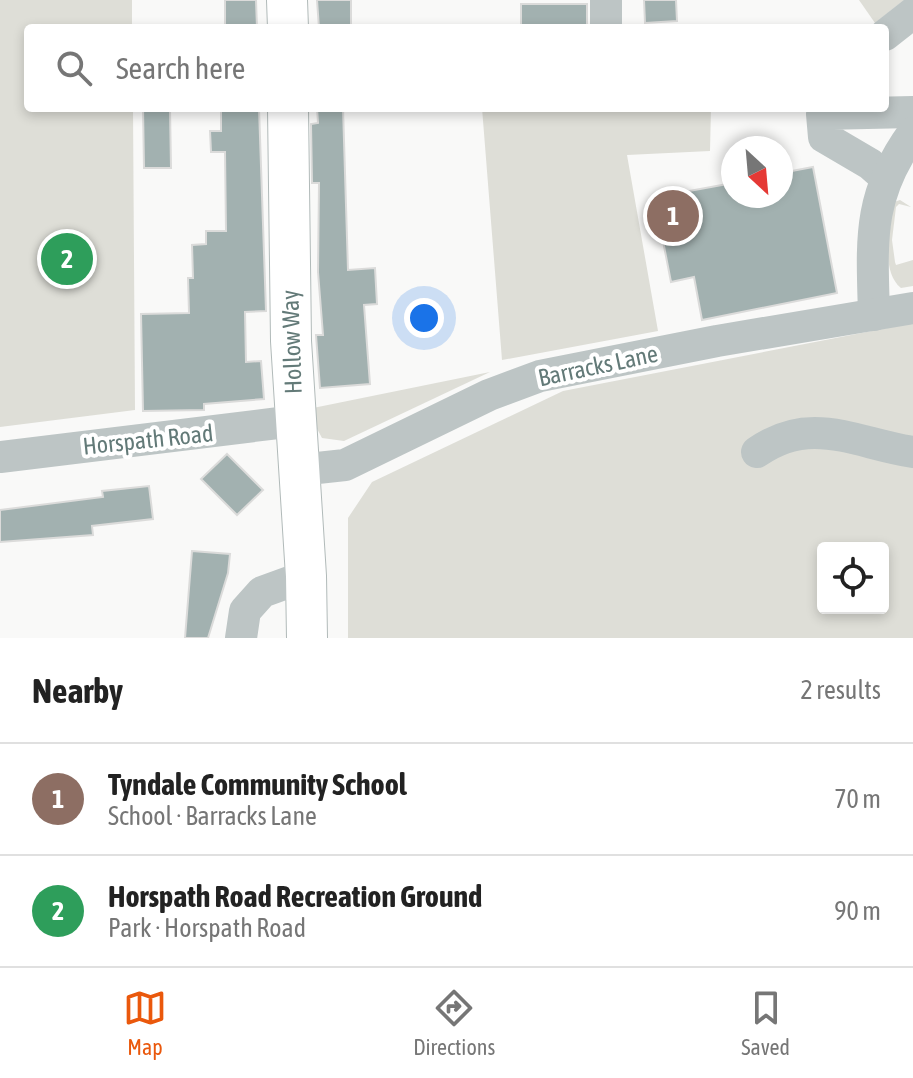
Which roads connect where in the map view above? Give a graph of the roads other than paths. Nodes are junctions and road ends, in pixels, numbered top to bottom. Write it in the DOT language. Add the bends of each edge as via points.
graph roads {
  1 [pos="287,0"];
  2 [pos="606,0"];
  3 [pos="913,13"];
  4 [pos="288,24"];
  5 [pos="606,24"];
  6 [pos="889,32"];
  7 [pos="288,112"];
  8 [pos="913,112"];
  9 [pos="913,133"];
  10 [pos="886,178"];
  11 [pos="913,308"];
  12 [pos="874,315"];
  13 [pos="295,421"];
  14 [pos="757,452"];
  15 [pos="913,452"];
  16 [pos="0,457"];
  17 [pos="299,470"];
  18 [pos="306,576"];
  19 [pos="241,638"];
  20 [pos="307,638"];
  1 -- 4 [label="main road"];
  2 -- 5 [label="street"];
  3 -- 6 [label="street"];
  7 -- 13 [label="main road, Hollow Way"];
  8 -- 10 [label="street" via="822,114 824,137"];
  9 -- 10 [label="street"];
  10 -- 12 [label="street" via="875,214"];
  11 -- 12 [label="street, Barracks Lane"];
  12 -- 17 [label="street, Barracks Lane" via="540,376 345,465"];
  13 -- 16 [label="street, Horspath Road"];
  13 -- 17 [label="main road, Hollow Way"];
  14 -- 15 [label="street" via="787,436 817,431"];
  17 -- 18 [label="main road, Hollow Way"];
  18 -- 19 [label="street" via="262,592 245,611"];
  18 -- 20 [label="main road, Hollow Way"];
}
